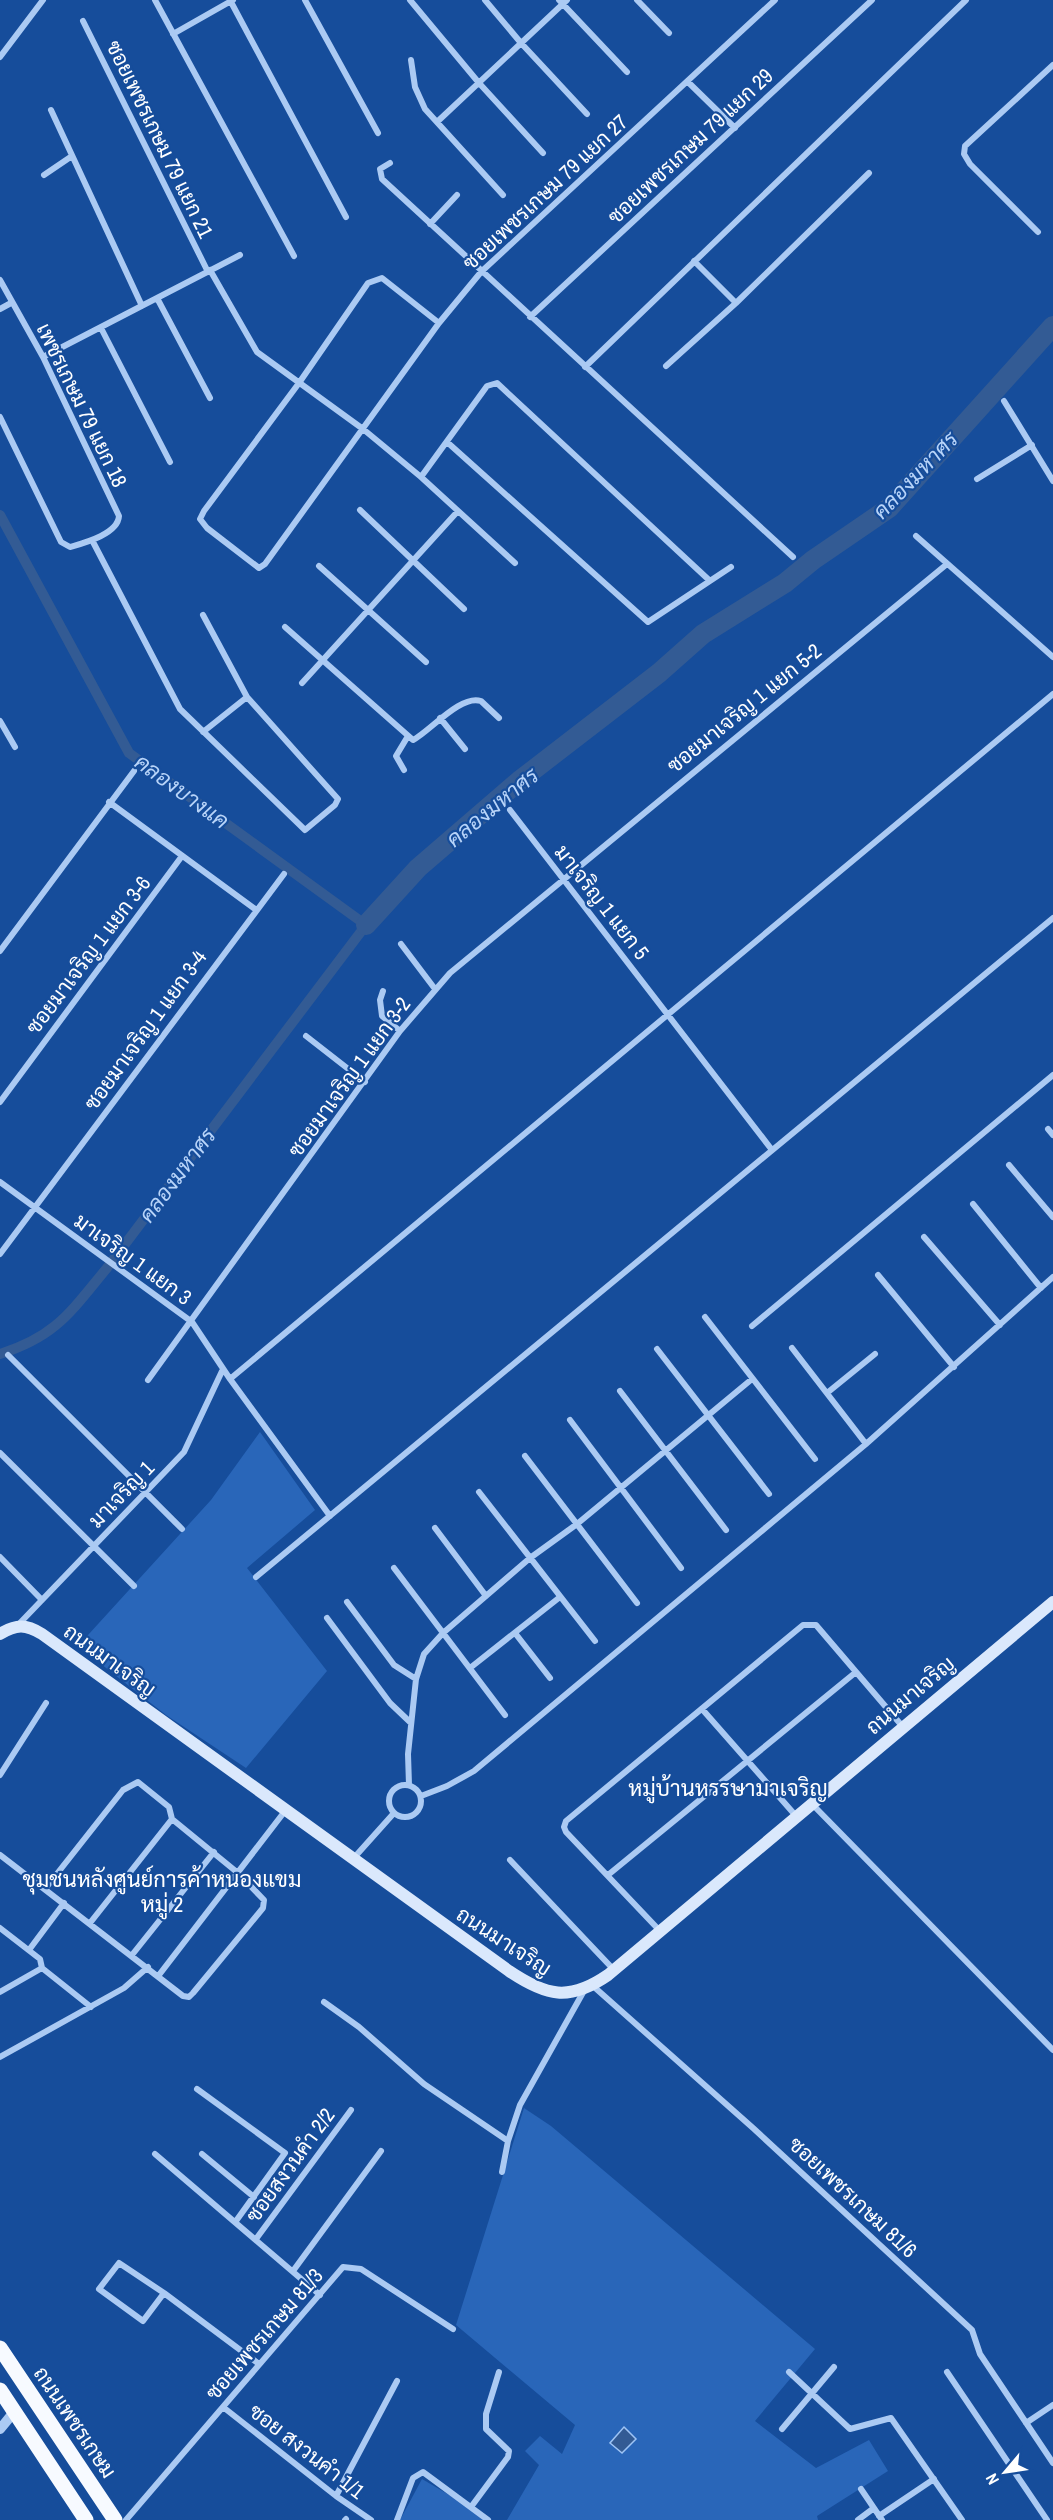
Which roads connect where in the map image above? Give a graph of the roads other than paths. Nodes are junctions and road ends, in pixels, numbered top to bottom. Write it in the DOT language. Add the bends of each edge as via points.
graph roads {
  1 [pos="43,0"];
  2 [pos="155,0"];
  3 [pos="305,0"];
  4 [pos="410,0"];
  5 [pos="485,0"];
  6 [pos="637,0"];
  7 [pos="775,0"];
  8 [pos="872,0"];
  9 [pos="966,0"];
  10 [pos="232,1"];
  11 [pos="563,1"];
  12 [pos="83,21"];
  13 [pos="173,33"];
  14 [pos="669,33"];
  15 [pos="521,43"];
  16 [pos="0,57"];
  17 [pos="411,60"];
  18 [pos="1053,64"];
  19 [pos="627,72"];
  20 [pos="687,82"];
  21 [pos="479,83"];
  22 [pos="51,111"];
  23 [pos="587,114"];
  24 [pos="437,122"];
  25 [pos="735,128"];
  26 [pos="378,133"];
  27 [pos="543,153"];
  28 [pos="72,156"];
  29 [pos="390,163"];
  30 [pos="869,172"];
  31 [pos="44,175"];
  32 [pos="457,195"];
  33 [pos="503,195"];
  34 [pos="346,218"];
  35 [pos="430,224"];
  36 [pos="1038,232"];
  37 [pos="240,255"];
  38 [pos="294,256"];
  39 [pos="694,261"];
  40 [pos="209,271"];
  41 [pos="481,272"];
  42 [pos="0,280"];
  43 [pos="158,298"];
  44 [pos="11,303"];
  45 [pos="736,303"];
  46 [pos="142,306"];
  47 [pos="0,309"];
  48 [pos="530,317"];
  49 [pos="440,323"];
  50 [pos="101,328"];
  51 [pos="43,357"];
  52 [pos="666,366"];
  53 [pos="585,367"];
  54 [pos="299,383"];
  55 [pos="210,398"];
  56 [pos="1004,401"];
  57 [pos="0,417"];
  58 [pos="363,429"];
  59 [pos="447,442"];
  60 [pos="1032,446"];
  61 [pos="170,462"];
  62 [pos="421,477"];
  63 [pos="977,479"];
  64 [pos="1053,481"];
  65 [pos="360,510"];
  66 [pos="458,511"];
  67 [pos="916,536"];
  68 [pos="92,540"];
  69 [pos="793,557"];
  70 [pos="413,562"];
  71 [pos="514,563"];
  72 [pos="947,564"];
  73 [pos="319,566"];
  74 [pos="731,567"];
  75 [pos="709,580"];
  76 [pos="464,609"];
  77 [pos="368,612"];
  78 [pos="203,615"];
  79 [pos="285,627"];
  80 [pos="1053,657"];
  81 [pos="323,661"];
  82 [pos="426,662"];
  83 [pos="302,683"];
  84 [pos="1053,694"];
  85 [pos="248,697"];
  86 [pos="499,717"];
  87 [pos="440,718"];
  88 [pos="0,721"];
  89 [pos="203,732"];
  90 [pos="408,736"];
  91 [pos="15,747"];
  92 [pos="465,749"];
  93 [pos="404,770"];
  94 [pos="134,771"];
  95 [pos="109,802"];
  96 [pos="510,810"];
  97 [pos="182,856"];
  98 [pos="284,874"];
  99 [pos="563,878"];
  100 [pos="255,909"];
  101 [pos="1053,918"];
  102 [pos="401,944"];
  103 [pos="0,951"];
  104 [pos="435,988"];
  105 [pos="383,991"];
  106 [pos="667,1015"];
  107 [pos="400,1031"];
  108 [pos="306,1036"];
  109 [pos="1053,1075"];
  110 [pos="365,1082"];
  111 [pos="0,1102"];
  112 [pos="772,1150"];
  113 [pos="1009,1165"];
  114 [pos="0,1182"];
  115 [pos="973,1204"];
  116 [pos="34,1208"];
  117 [pos="1053,1217"];
  118 [pos="924,1237"];
  119 [pos="0,1254"];
  120 [pos="878,1275"];
  121 [pos="1053,1277"];
  122 [pos="1041,1288"];
  123 [pos="705,1317"];
  124 [pos="192,1323"];
  125 [pos="1000,1325"];
  126 [pos="752,1326"];
  127 [pos="792,1348"];
  128 [pos="657,1349"];
  129 [pos="875,1354"];
  130 [pos="8,1355"];
  131 [pos="954,1367"];
  132 [pos="223,1369"];
  133 [pos="230,1379"];
  134 [pos="752,1379"];
  135 [pos="148,1380"];
  136 [pos="620,1391"];
  137 [pos="827,1393"];
  138 [pos="706,1414"];
  139 [pos="570,1420"];
  140 [pos="866,1444"];
  141 [pos="664,1451"];
  142 [pos="0,1452"];
  143 [pos="525,1456"];
  144 [pos="815,1459"];
  145 [pos="619,1489"];
  146 [pos="479,1492"];
  147 [pos="144,1494"];
  148 [pos="769,1494"];
  149 [pos="330,1516"];
  150 [pos="578,1524"];
  151 [pos="435,1528"];
  152 [pos="182,1529"];
  153 [pos="726,1530"];
  154 [pos="93,1546"];
  155 [pos="0,1557"];
  156 [pos="530,1558"];
  157 [pos="394,1568"];
  158 [pos="681,1568"];
  159 [pos="256,1577"];
  160 [pos="134,1586"];
  161 [pos="486,1596"];
  162 [pos="560,1597"];
  163 [pos="42,1600"];
  164 [pos="347,1602"];
  165 [pos="1053,1602"];
  166 [pos="636,1603"];
  167 [pos="327,1618"];
  168 [pos="18,1625"];
  169 [pos="443,1633"];
  170 [pos="515,1633"];
  171 [pos="0,1634"];
  172 [pos="595,1641"];
  173 [pos="470,1668"];
  174 [pos="856,1672"];
  175 [pos="416,1678"];
  176 [pos="550,1678"];
  177 [pos="46,1703"];
  178 [pos="702,1709"];
  179 [pos="505,1715"];
  180 [pos="411,1723"];
  181 [pos="903,1727"];
  182 [pos="747,1761"];
  183 [pos="0,1775"];
  184 [pos="409,1785"];
  185 [pos="421,1796"];
  186 [pos="811,1803"];
  187 [pos="285,1811"];
  188 [pos="394,1813"];
  189 [pos="796,1816"];
  190 [pos="172,1819"];
  191 [pos="214,1852"];
  192 [pos="0,1855"];
  193 [pos="352,1860"];
  194 [pos="510,1860"];
  195 [pos="238,1873"];
  196 [pos="608,1875"];
  197 [pos="45,1889"];
  198 [pos="64,1903"];
  199 [pos="90,1923"];
  200 [pos="0,1928"];
  201 [pos="660,1931"];
  202 [pos="29,1950"];
  203 [pos="132,1955"];
  204 [pos="148,1967"];
  205 [pos="42,1968"];
  206 [pos="614,1970"];
  207 [pos="159,1975"];
  208 [pos="589,1987"];
  209 [pos="0,1992"];
  210 [pos="324,2002"];
  211 [pos="91,2007"];
  212 [pos="1053,2050"];
  213 [pos="0,2057"];
  214 [pos="197,2089"];
  215 [pos="351,2110"];
  216 [pos="508,2140"];
  217 [pos="381,2151"];
  218 [pos="155,2154"];
  219 [pos="202,2154"];
  220 [pos="502,2172"];
  221 [pos="255,2197"];
  222 [pos="236,2221"];
  223 [pos="256,2239"];
  224 [pos="293,2271"];
  225 [pos="164,2293"];
  226 [pos="320,2295"];
  227 [pos="453,2329"];
  228 [pos="0,2348"];
  229 [pos="259,2364"];
  230 [pos="834,2367"];
  231 [pos="499,2372"];
  232 [pos="789,2372"];
  233 [pos="947,2372"];
  234 [pos="397,2381"];
  235 [pos="0,2390"];
  236 [pos="811,2393"];
  237 [pos="1053,2405"];
  238 [pos="223,2407"];
  239 [pos="14,2412"];
  240 [pos="1026,2423"];
  241 [pos="0,2429"];
  242 [pos="782,2429"];
  243 [pos="1053,2463"];
  244 [pos="934,2479"];
  245 [pos="861,2489"];
  246 [pos="336,2496"];
  247 [pos="471,2507"];
  248 [pos="874,2508"];
  249 [pos="880,2518"];
  250 [pos="86,2520"];
  251 [pos="115,2520"];
  252 [pos="126,2520"];
  253 [pos="371,2520"];
  254 [pos="397,2520"];
  255 [pos="488,2520"];
  256 [pos="858,2520"];
  257 [pos="962,2520"];
  258 [pos="1047,2520"];
  1 -- 16 [label="street"];
  2 -- 13 [label="street"];
  3 -- 26 [label="street"];
  4 -- 21 [label="street"];
  5 -- 15 [label="street"];
  6 -- 14 [label="street"];
  7 -- 20 [label="street, ซอยเพชรเกษม 79 แยก 27"];
  8 -- 25 [label="street, ซอยเพชรเกษม 79 แยก 29"];
  9 -- 39 [label="street"];
  10 -- 13 [label="street"];
  10 -- 34 [label="street"];
  11 -- 15 [label="street"];
  11 -- 19 [label="street"];
  12 -- 40 [label="street, ซอยเพชรเกษม 79 แยก 21"];
  13 -- 38 [label="street"];
  15 -- 21 [label="street"];
  15 -- 23 [label="street"];
  17 -- 24 [label="street" via="419,98"];
  18 -- 36 [label="street" via="965,146 964,154"];
  20 -- 25 [label="street"];
  20 -- 41 [label="street, ซอยเพชรเกษม 79 แยก 27"];
  21 -- 24 [label="street"];
  21 -- 27 [label="street"];
  22 -- 28 [label="street"];
  24 -- 33 [label="street"];
  25 -- 48 [label="street, ซอยเพชรเกษม 79 แยก 29"];
  28 -- 31 [label="street"];
  28 -- 46 [label="street"];
  29 -- 35 [label="street" via="380,169 382,179"];
  30 -- 45 [label="street"];
  32 -- 35 [label="street"];
  35 -- 41 [label="street"];
  37 -- 40 [label="street"];
  39 -- 45 [label="street"];
  39 -- 53 [label="street"];
  40 -- 43 [label="street"];
  40 -- 54 [label="street, ซอยเพชรเกษม 79 แยก 21" via="257,352"];
  41 -- 48 [label="street"];
  41 -- 49 [label="street, ซอยเพชรเกษม 79 แยก 27"];
  42 -- 44 [label="street, เพชรเกษม 79 แยก 18"];
  43 -- 46 [label="street"];
  43 -- 55 [label="street"];
  44 -- 47 [label="street"];
  44 -- 51 [label="street, เพชรเกษม 79 แยก 18"];
  45 -- 52 [label="street"];
  46 -- 50 [label="street"];
  48 -- 53 [label="street"];
  49 -- 54 [label="street" via="382,278 376,278 368,283"];
  49 -- 58 [label="street, ซอยเพชรเกษม 79 แยก 27"];
  50 -- 51 [label="street"];
  50 -- 61 [label="street"];
  51 -- 68 [label="street, เพชรเกษม 79 แยก 18" via="119,516 118,522"];
  53 -- 69 [label="street"];
  54 -- 58 [label="street, ซอยเพชรเกษม 79 แยก 21"];
  54 -- 58 [label="street, ซอยเพชรเกษม 79 แยก 27" via="200,519 259,568"];
  56 -- 60 [label="street"];
  57 -- 68 [label="street" via="65,545"];
  58 -- 62 [label="street, ซอยเพชรเกษม 79 แยก 21"];
  59 -- 62 [label="street"];
  59 -- 75 [label="street" via="645,620 656,620"];
  59 -- 75 [label="street" via="487,386 497,383"];
  60 -- 63 [label="street"];
  60 -- 64 [label="street"];
  62 -- 66 [label="street, ซอยเพชรเกษม 79 แยก 21"];
  65 -- 70 [label="street"];
  66 -- 70 [label="street"];
  66 -- 71 [label="street, ซอยเพชรเกษม 79 แยก 21"];
  67 -- 72 [label="street"];
  68 -- 89 [label="street" via="180,709"];
  70 -- 76 [label="street"];
  70 -- 77 [label="street"];
  72 -- 80 [label="street"];
  72 -- 99 [label="street, ซอยมาเจริญ 1 แยก 5-2"];
  73 -- 77 [label="street"];
  74 -- 75 [label="street"];
  77 -- 81 [label="street"];
  77 -- 82 [label="street"];
  78 -- 85 [label="street"];
  79 -- 81 [label="street"];
  81 -- 83 [label="street"];
  81 -- 90 [label="street"];
  84 -- 106 [label="street"];
  85 -- 89 [label="street"];
  85 -- 89 [label="street" via="338,799 312,826 305,830 299,826"];
  86 -- 87 [label="street" via="477,699"];
  87 -- 90 [label="street" via="416,739"];
  87 -- 92 [label="street"];
  88 -- 91 [label="street"];
  90 -- 93 [label="street" via="396,756"];
  94 -- 95 [label="street"];
  95 -- 97 [label="street"];
  95 -- 103 [label="street"];
  96 -- 99 [label="street, มาเจริญ 1 แยก 5"];
  97 -- 100 [label="street"];
  97 -- 111 [label="street, ซอยมาเจริญ 1 แยก 3-6"];
  98 -- 100 [label="street, ซอยมาเจริญ 1 แยก 3-4"];
  99 -- 104 [label="street, ซอยมาเจริญ 1 แยก 3-2"];
  99 -- 106 [label="street, มาเจริญ 1 แยก 5"];
  100 -- 116 [label="street, ซอยมาเจริญ 1 แยก 3-4"];
  101 -- 112 [label="street"];
  102 -- 104 [label="street"];
  104 -- 107 [label="street, ซอยมาเจริญ 1 แยก 3-2"];
  105 -- 107 [label="street" via="382,1016"];
  106 -- 112 [label="street, มาเจริญ 1 แยก 5"];
  106 -- 133 [label="street"];
  107 -- 110 [label="street, ซอยมาเจริญ 1 แยก 3-2"];
  108 -- 110 [label="street"];
  109 -- 126 [label="street"];
  110 -- 124 [label="street, ซอยมาเจริญ 1 แยก 3-2"];
  112 -- 149 [label="street"];
  113 -- 117 [label="street"];
  114 -- 116 [label="street, มาเจริญ 1 แยก 3"];
  115 -- 122 [label="street"];
  116 -- 119 [label="street, ซอยมาเจริญ 1 แยก 3-4"];
  116 -- 124 [label="street, มาเจริญ 1 แยก 3"];
  118 -- 125 [label="street"];
  120 -- 131 [label="street"];
  121 -- 122 [label="street"];
  122 -- 125 [label="street"];
  123 -- 134 [label="street"];
  124 -- 132 [label="street, มาเจริญ 1 แยก 3"];
  124 -- 135 [label="street, ซอยมาเจริญ 1 แยก 3-2"];
  125 -- 131 [label="street"];
  127 -- 137 [label="street"];
  128 -- 138 [label="street"];
  129 -- 137 [label="street"];
  130 -- 147 [label="street"];
  131 -- 140 [label="street"];
  132 -- 133 [label="street, มาเจริญ 1 แยก 3"];
  132 -- 147 [label="street, มาเจริญ 1" via="184,1452"];
  133 -- 149 [label="street, มาเจริญ 1 แยก 3"];
  134 -- 138 [label="street"];
  134 -- 144 [label="street"];
  136 -- 141 [label="street"];
  137 -- 140 [label="street"];
  138 -- 141 [label="street"];
  138 -- 148 [label="street"];
  139 -- 145 [label="street"];
  140 -- 185 [label="street" via="474,1771"];
  141 -- 145 [label="street"];
  141 -- 153 [label="street"];
  142 -- 154 [label="street"];
  143 -- 150 [label="street"];
  145 -- 150 [label="street"];
  145 -- 158 [label="street"];
  146 -- 156 [label="street"];
  147 -- 152 [label="street"];
  147 -- 154 [label="street, มาเจริญ 1"];
  149 -- 159 [label="street"];
  150 -- 156 [label="street"];
  150 -- 166 [label="street"];
  151 -- 161 [label="street"];
  154 -- 160 [label="street"];
  154 -- 163 [label="street, มาเจริญ 1"];
  155 -- 163 [label="street"];
  156 -- 161 [label="street"];
  156 -- 162 [label="street"];
  157 -- 169 [label="street"];
  161 -- 169 [label="street"];
  162 -- 170 [label="street"];
  162 -- 172 [label="street"];
  163 -- 168 [label="street, มาเจริญ 1"];
  164 -- 175 [label="street" via="394,1665"];
  165 -- 181 [label="main road, ถนนมาเจริญ"];
  167 -- 180 [label="street" via="390,1703"];
  168 -- 171 [label="main road"];
  168 -- 187 [label="main road, ถนนมาเจริญ" via="42,1634"];
  169 -- 173 [label="street"];
  169 -- 175 [label="street" via="424,1654"];
  170 -- 173 [label="street"];
  170 -- 176 [label="street"];
  173 -- 179 [label="street"];
  174 -- 178 [label="street" via="816,1625 810,1623"];
  174 -- 181 [label="street"];
  174 -- 182 [label="street"];
  175 -- 180 [label="street"];
  177 -- 183 [label="street"];
  178 -- 182 [label="street"];
  178 -- 196 [label="street" via="566,1821 566,1832"];
  180 -- 184 [label="street"];
  181 -- 186 [label="main road, ถนนมาเจริญ"];
  182 -- 189 [label="street"];
  182 -- 196 [label="street"];
  184 -- 185 [label="street"];
  184 -- 188 [label="street" via="398,1786 391,1794 389,1804"];
  185 -- 188 [label="street" via="421,1807 414,1815 404,1818"];
  186 -- 189 [label="main road, ถนนมาเจริญ"];
  186 -- 212 [label="street"];
  187 -- 193 [label="main road, ถนนมาเจริญ"];
  187 -- 195 [label="street"];
  188 -- 193 [label="street"];
  189 -- 201 [label="main road, ถนนมาเจริญ"];
  190 -- 191 [label="street"];
  190 -- 197 [label="street" via="169,1807 143,1784 133,1783 123,1790"];
  190 -- 199 [label="street"];
  191 -- 195 [label="street"];
  191 -- 203 [label="street"];
  192 -- 197 [label="street"];
  193 -- 208 [label="main road, ถนนมาเจริญ" via="531,1986 562,1994"];
  194 -- 206 [label="street"];
  195 -- 207 [label="street"];
  195 -- 207 [label="street" via="264,1900 263,1908 189,1997"];
  196 -- 201 [label="street"];
  197 -- 198 [label="street"];
  198 -- 199 [label="street"];
  198 -- 202 [label="street"];
  199 -- 203 [label="street"];
  200 -- 202 [label="street"];
  201 -- 206 [label="main road, ถนนมาเจริญ"];
  202 -- 205 [label="street" via="40,1959"];
  203 -- 204 [label="street"];
  204 -- 207 [label="street"];
  204 -- 211 [label="street" via="124,1988"];
  205 -- 209 [label="street"];
  205 -- 211 [label="street"];
  206 -- 208 [label="main road, ถนนมาเจริญ"];
  208 -- 216 [label="street" via="520,2105"];
  208 -- 240 [label="street, ซอยเพชรเกษม 81/6" via="753,2128 972,2330 980,2354"];
  210 -- 216 [label="street" via="360,2027 424,2084"];
  211 -- 213 [label="street"];
  214 -- 221 [label="street" via="285,2153"];
  215 -- 223 [label="street, ซอยสงวนคำ 2/2"];
  216 -- 220 [label="street"];
  217 -- 224 [label="street"];
  218 -- 222 [label="street"];
  219 -- 221 [label="street"];
  221 -- 222 [label="street"];
  222 -- 223 [label="street"];
  223 -- 224 [label="street"];
  224 -- 226 [label="street"];
  225 -- 225 [label="street" via="143,2321 99,2289 119,2263"];
  225 -- 229 [label="street"];
  226 -- 227 [label="street, ซอยเพชรเกษม 81/3" via="343,2267 361,2269"];
  226 -- 229 [label="street, ซอยเพชรเกษม 81/3"];
  228 -- 251 [label="main road, ถนนเพชรเกษม"];
  229 -- 238 [label="street, ซอยเพชรเกษม 81/3"];
  230 -- 236 [label="street"];
  231 -- 247 [label="street" via="486,2414 486,2429 509,2451 508,2457"];
  232 -- 236 [label="street"];
  233 -- 258 [label="street"];
  234 -- 246 [label="street"];
  235 -- 239 [label="main road"];
  236 -- 242 [label="street"];
  236 -- 244 [label="street" via="850,2429 891,2418"];
  237 -- 240 [label="street"];
  238 -- 246 [label="street, ซอย สงวนคำ 1/1"];
  238 -- 252 [label="street, ซอยเพชรเกษม 81/3"];
  239 -- 241 [label="street"];
  239 -- 250 [label="main road"];
  240 -- 243 [label="street, ซอยเพชรเกษม 81/6"];
  244 -- 249 [label="street"];
  244 -- 257 [label="street"];
  245 -- 248 [label="street"];
  246 -- 253 [label="street, ซอย สงวนคำ 1/1"];
  247 -- 254 [label="street" via="423,2472 413,2478"];
  247 -- 255 [label="street"];
  248 -- 249 [label="street"];
  248 -- 256 [label="street"];
}
